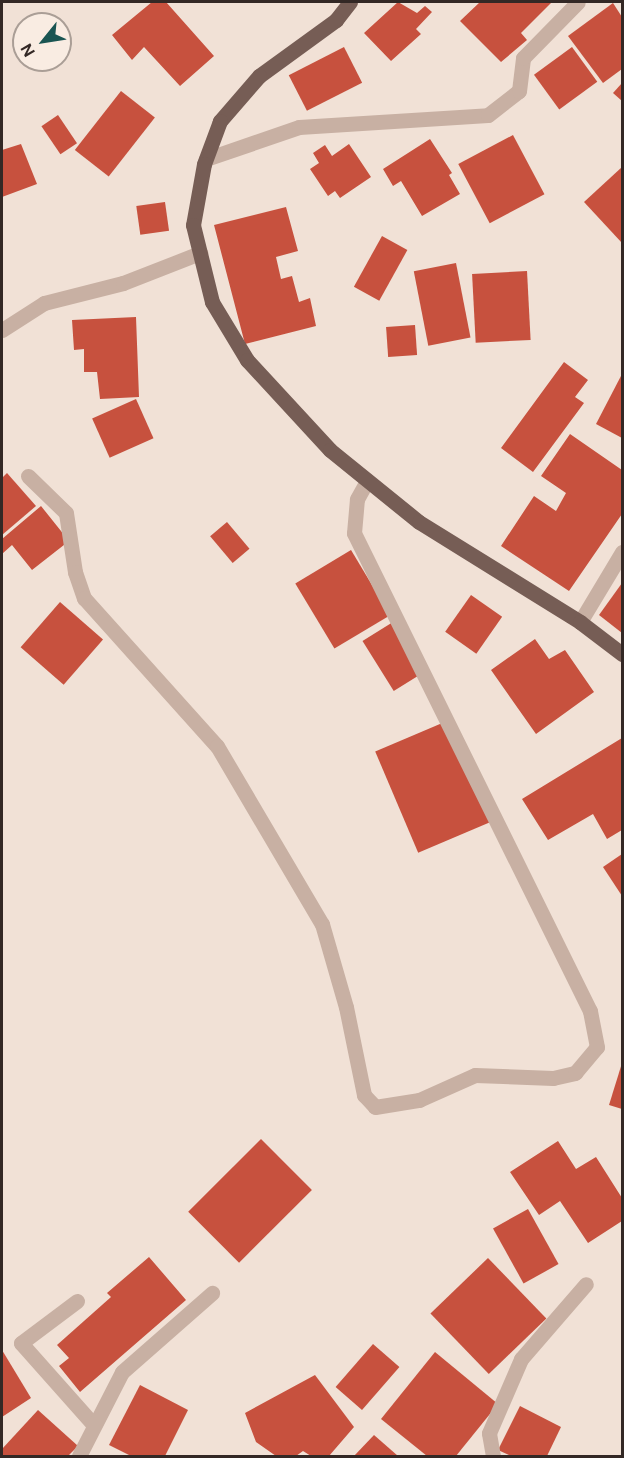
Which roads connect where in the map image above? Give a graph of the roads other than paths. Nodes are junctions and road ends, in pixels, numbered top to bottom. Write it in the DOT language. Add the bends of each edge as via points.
graph roads {
  1 [pos="350,2"];
  2 [pos="578,2"];
  3 [pos="206,159"];
  4 [pos="200,253"];
  5 [pos="2,330"];
  6 [pos="28,476"];
  7 [pos="367,481"];
  8 [pos="622,552"];
  9 [pos="580,622"];
  10 [pos="622,654"];
  11 [pos="586,1284"];
  12 [pos="212,1293"];
  13 [pos="77,1301"];
  14 [pos="93,1424"];
  15 [pos="79,1456"];
  16 [pos="494,1456"];
  1 -- 3 [label="main road" via="336,20 259,76 220,121"];
  2 -- 3 [label="street" via="523,58 519,91 488,115 299,127"];
  3 -- 4 [label="main road" via="193,225"];
  4 -- 5 [label="street" via="123,283 44,303"];
  4 -- 7 [label="main road" via="213,302 247,360 330,450"];
  6 -- 7 [label="street" via="66,513 75,572 84,598 217,746 322,924 346,1007 364,1095 375,1107 419,1100 475,1075 553,1078 575,1073 597,1047 590,1011 354,532 357,499"];
  7 -- 9 [label="main road" via="418,522"];
  8 -- 9 [label="street"];
  9 -- 10 [label="main road"];
  11 -- 16 [label="street" via="521,1359 489,1433"];
  12 -- 14 [label="street" via="122,1372"];
  13 -- 14 [label="street" via="21,1343"];
  14 -- 15 [label="street"];
}
